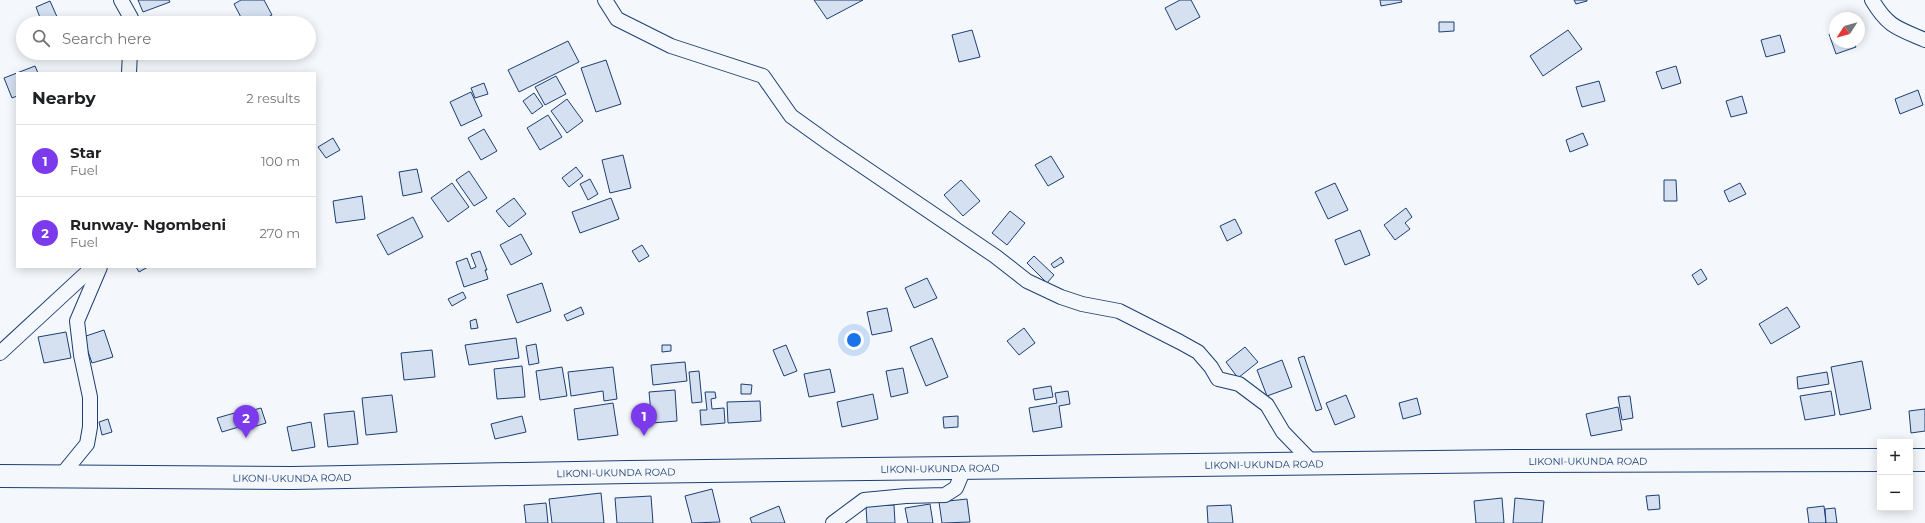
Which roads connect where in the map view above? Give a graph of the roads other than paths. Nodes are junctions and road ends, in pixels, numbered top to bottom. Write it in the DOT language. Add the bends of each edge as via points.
graph roads {
  1 [pos="121,0"];
  2 [pos="605,0"];
  3 [pos="1872,0"];
  4 [pos="130,16"];
  5 [pos="1925,40"];
  6 [pos="130,60"];
  7 [pos="129,72"];
  8 [pos="91,268"];
  9 [pos="100,268"];
  10 [pos="0,353"];
  11 [pos="1877,460"];
  12 [pos="1913,460"];
  13 [pos="1925,460"];
  14 [pos="1314,464"];
  15 [pos="964,469"];
  16 [pos="0,476"];
  17 [pos="60,477"];
  18 [pos="833,523"];
  1 -- 4 [label="street"];
  2 -- 14 [label="street" via="617,19 670,46 763,76 792,116 988,252 1027,282 1082,304 1119,311 1198,352 1218,380 1239,384 1267,405 1283,432"];
  3 -- 5 [label="street" via="1892,26"];
  6 -- 7 [label="street"];
  8 -- 10 [label="street"];
  9 -- 17 [label="street" via="77,321 90,396 87,444"];
  11 -- 14 [label="highway, LIKONI-UKUNDA ROAD"];
  12 -- 13 [label="highway"];
  14 -- 15 [label="highway, LIKONI-UKUNDA ROAD"];
  15 -- 17 [label="highway, LIKONI-UKUNDA ROAD" via="292,478"];
  15 -- 18 [label="street" via="956,488 945,495 864,500"];
  16 -- 17 [label="highway, LIKONI-UKUNDA ROAD"];
}
